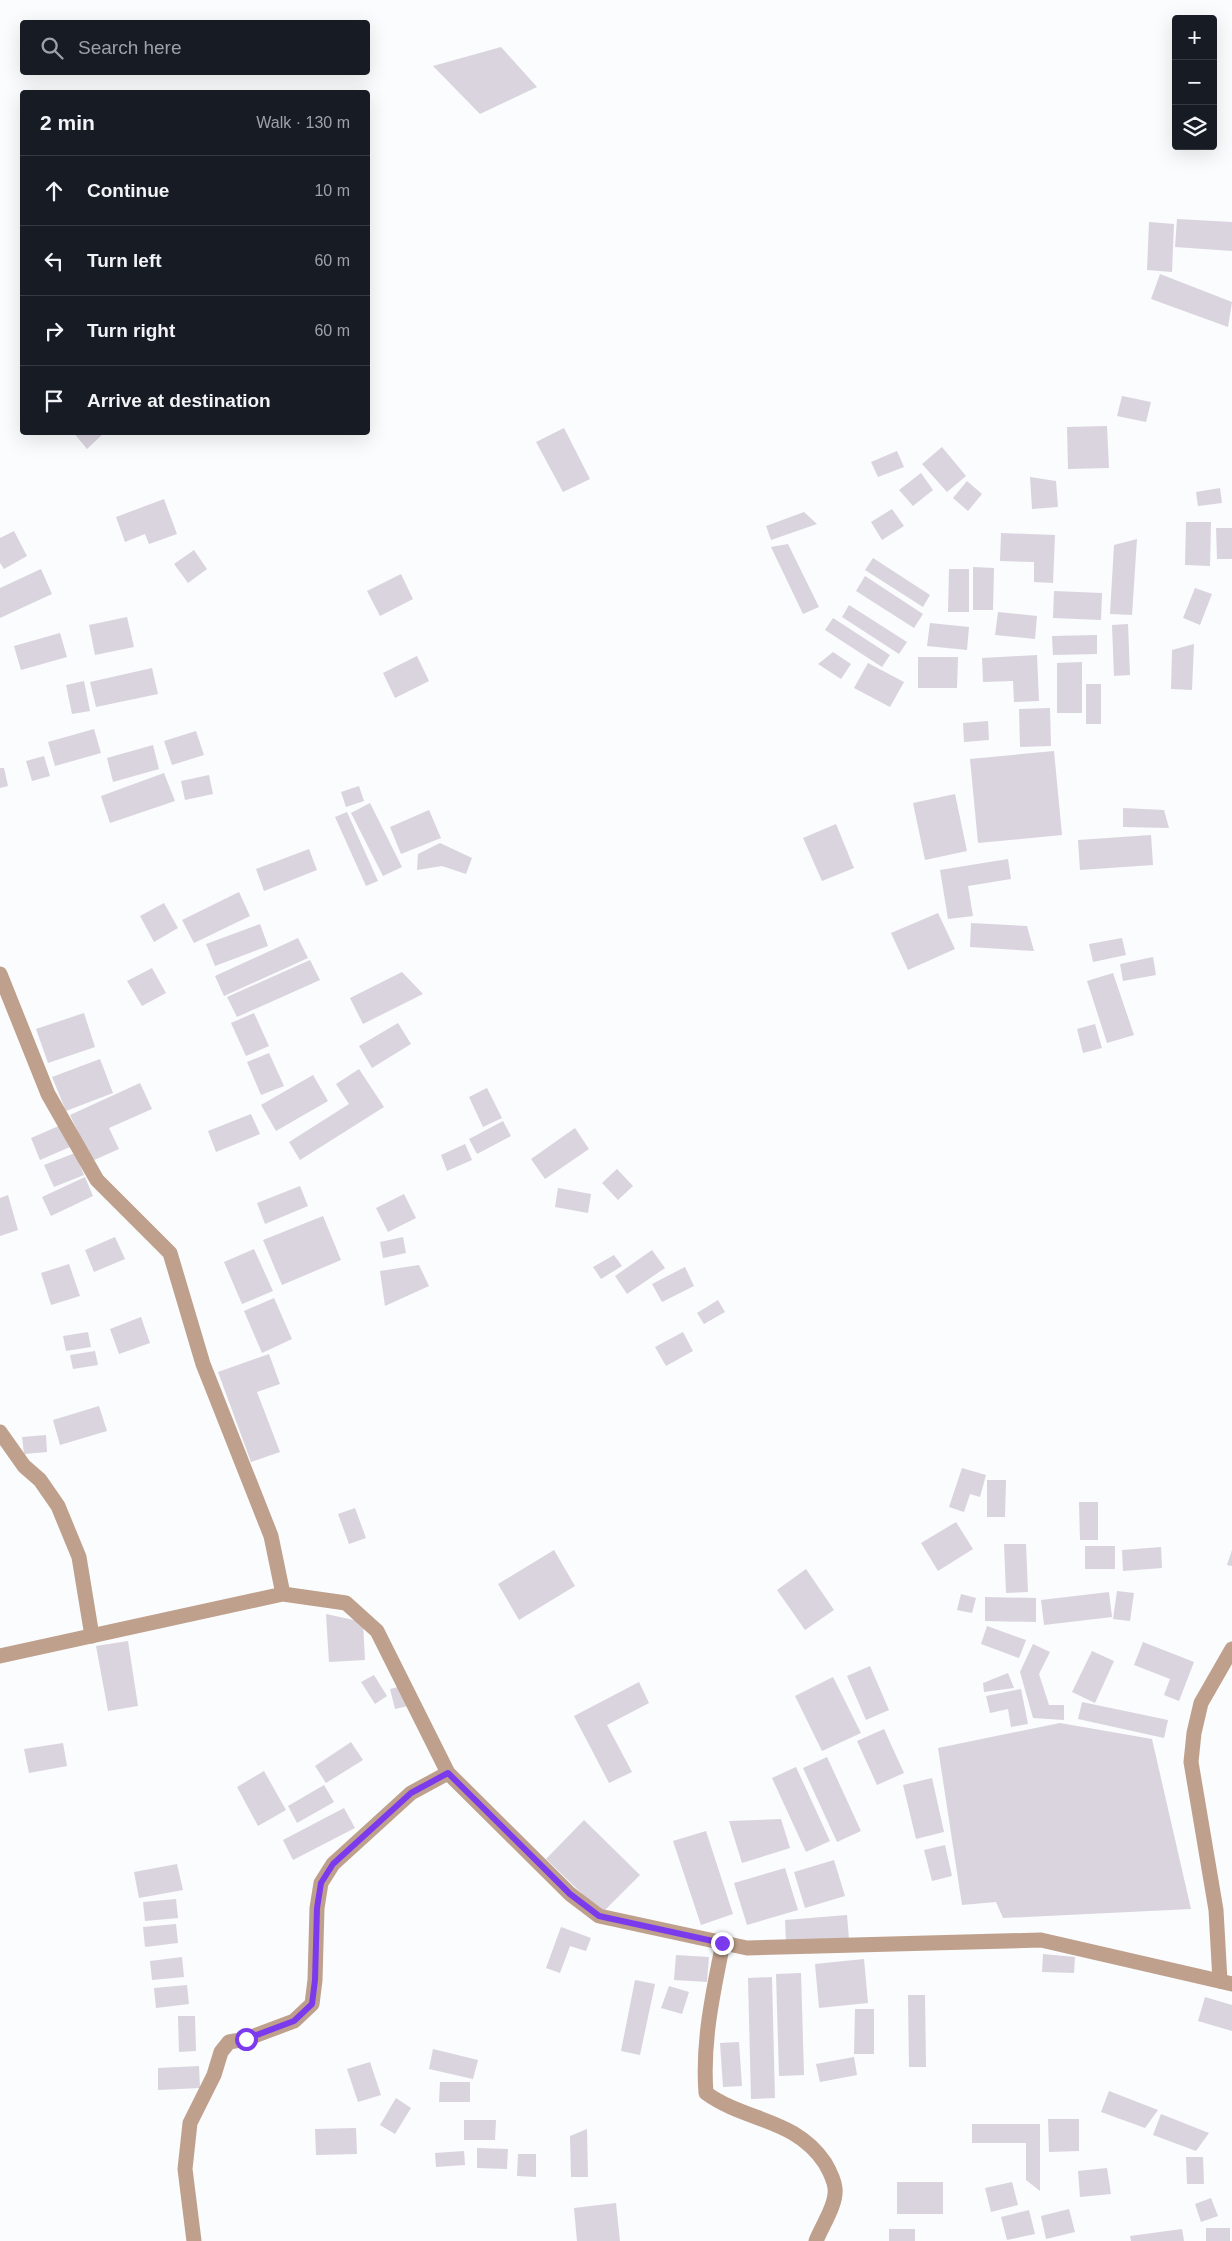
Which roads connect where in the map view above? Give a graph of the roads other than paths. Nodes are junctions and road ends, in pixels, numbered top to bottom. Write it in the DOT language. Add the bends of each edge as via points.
graph roads {
  1 [pos="0,974"];
  2 [pos="0,1432"];
  3 [pos="283,1594"];
  4 [pos="92,1636"];
  5 [pos="1232,1649"];
  6 [pos="0,1656"];
  7 [pos="448,1773"];
  8 [pos="722,1943"];
  9 [pos="1226,1983"];
  10 [pos="194,2241"];
  11 [pos="816,2241"];
  1 -- 3 [label="street" via="48,1094 97,1180 170,1253 203,1364 271,1536"];
  2 -- 4 [label="street" via="58,1506 80,1557"];
  3 -- 4 [label="street"];
  3 -- 7 [label="street" via="346,1603 377,1631"];
  4 -- 6 [label="street"];
  5 -- 9 [label="street" via="1202,1704 1191,1762"];
  7 -- 8 [label="street" via="570,1894 599,1916"];
  7 -- 10 [label="street" via="411,1793 333,1864 321,1883 312,2004 294,2021 229,2042 221,2052 214,2075 190,2122 185,2169"];
  8 -- 9 [label="street" via="748,1948 1041,1940"];
  8 -- 11 [label="street" via="706,2036 703,2065 706,2093 718,2102 780,2125 805,2139 818,2153 835,2187 834,2198"];
}
